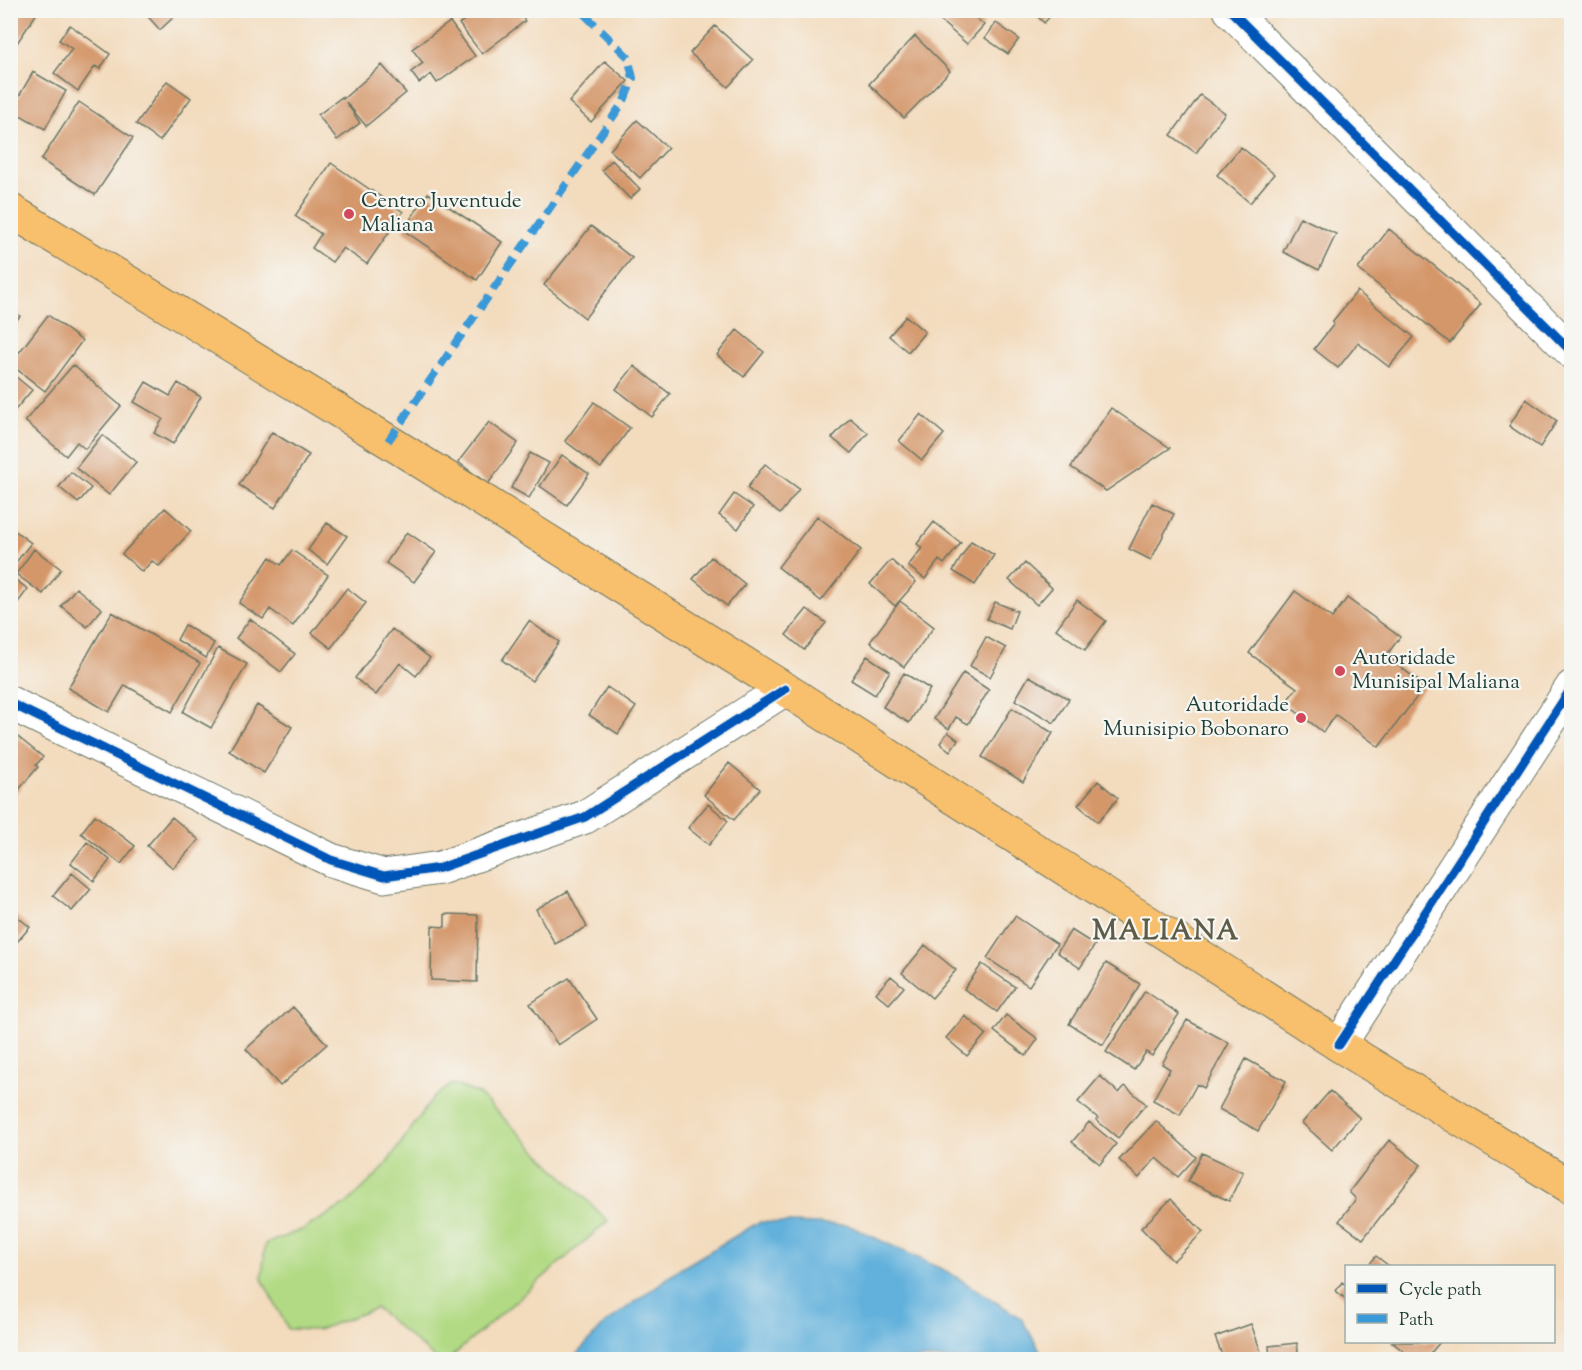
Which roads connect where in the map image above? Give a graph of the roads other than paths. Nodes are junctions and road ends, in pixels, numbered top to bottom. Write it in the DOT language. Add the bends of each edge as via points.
graph roads {
  1 [pos="1230,10"];
  2 [pos="10,210"];
  3 [pos="1572,352"];
  4 [pos="1572,687"];
  5 [pos="785,688"];
  6 [pos="10,703"];
  7 [pos="1339,1045"];
  8 [pos="1572,1188"];
  1 -- 3 [label="street"];
  2 -- 5 [label="main road"];
  4 -- 7 [label="street"];
  5 -- 6 [label="street" via="585,817 440,868 384,876 331,860"];
  5 -- 7 [label="main road"];
  7 -- 8 [label="main road"];
}
